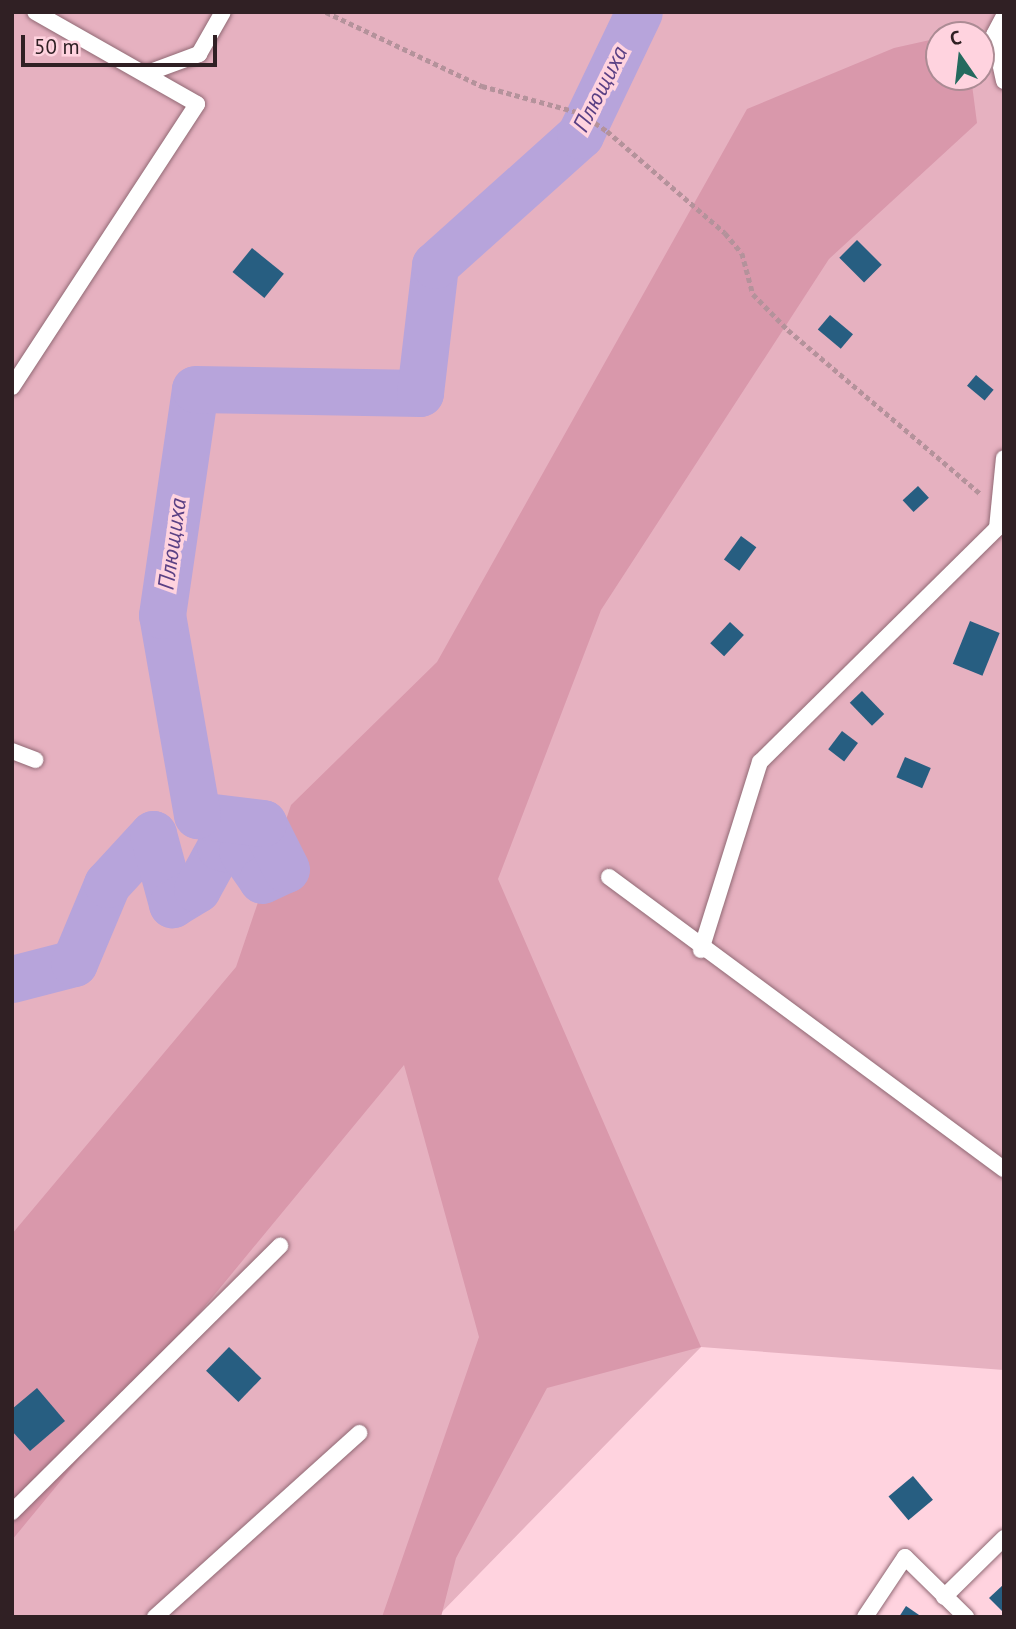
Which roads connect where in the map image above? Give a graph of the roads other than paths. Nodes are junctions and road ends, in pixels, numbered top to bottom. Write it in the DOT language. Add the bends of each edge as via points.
graph roads {
  1 [pos="35,12"];
  2 [pos="223,12"];
  3 [pos="1004,16"];
  4 [pos="145,74"];
  5 [pos="1004,81"];
  6 [pos="12,387"];
  7 [pos="1004,458"];
  8 [pos="1000,531"];
  9 [pos="12,751"];
  10 [pos="36,760"];
  11 [pos="609,877"];
  12 [pos="701,950"];
  13 [pos="1004,1169"];
  14 [pos="280,1246"];
  15 [pos="359,1433"];
  16 [pos="12,1512"];
  17 [pos="1004,1538"];
  18 [pos="944,1597"];
  19 [pos="155,1617"];
  20 [pos="865,1617"];
  21 [pos="966,1617"];
  1 -- 4 [label="lane"];
  2 -- 4 [label="lane" via="199,54"];
  3 -- 5 [label="lane" via="994,35"];
  4 -- 6 [label="lane" via="197,104"];
  7 -- 8 [label="lane"];
  8 -- 12 [label="lane" via="760,762"];
  9 -- 10 [label="lane"];
  11 -- 12 [label="lane"];
  12 -- 13 [label="lane" via="842,1046"];
  14 -- 16 [label="lane"];
  15 -- 19 [label="lane"];
  17 -- 18 [label="lane"];
  18 -- 20 [label="lane" via="905,1557"];
  18 -- 21 [label="lane"];
}
